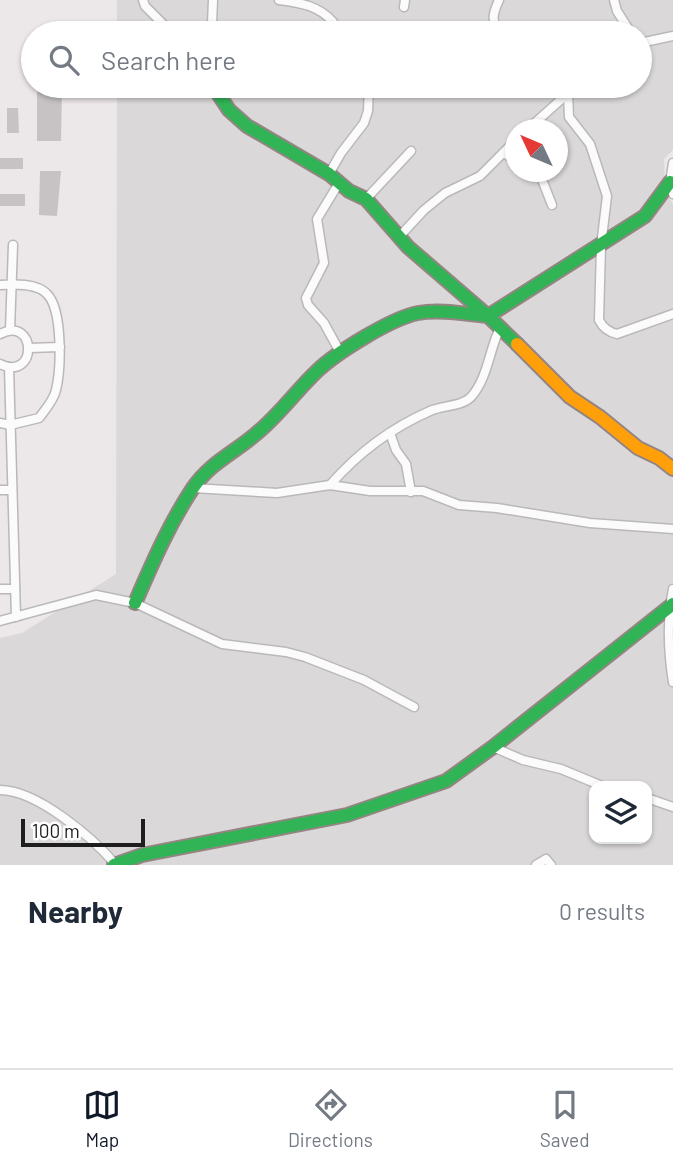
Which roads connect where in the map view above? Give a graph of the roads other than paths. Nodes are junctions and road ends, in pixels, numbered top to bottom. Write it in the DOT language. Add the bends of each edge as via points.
graph roads {
  1 [pos="143,0"];
  2 [pos="214,0"];
  3 [pos="279,0"];
  4 [pos="499,0"];
  5 [pos="614,0"];
  6 [pos="160,21"];
  7 [pos="212,21"];
  8 [pos="332,21"];
  9 [pos="494,21"];
  10 [pos="623,21"];
  11 [pos="673,36"];
  12 [pos="652,40"];
  13 [pos="221,98"];
  14 [pos="369,98"];
  15 [pos="562,98"];
  16 [pos="568,98"];
  17 [pos="539,119"];
  18 [pos="411,151"];
  19 [pos="503,153"];
  20 [pos="673,163"];
  21 [pos="334,179"];
  22 [pos="543,182"];
  23 [pos="671,188"];
  24 [pos="366,199"];
  25 [pos="552,205"];
  26 [pos="399,237"];
  27 [pos="13,245"];
  28 [pos="601,246"];
  29 [pos="11,284"];
  30 [pos="0,285"];
  31 [pos="673,314"];
  32 [pos="488,316"];
  33 [pos="500,328"];
  34 [pos="10,330"];
  35 [pos="0,334"];
  36 [pos="29,348"];
  37 [pos="60,348"];
  38 [pos="341,354"];
  39 [pos="4,365"];
  40 [pos="0,423"];
  41 [pos="10,425"];
  42 [pos="390,433"];
  43 [pos="673,469"];
  44 [pos="330,485"];
  45 [pos="193,488"];
  46 [pos="0,490"];
  47 [pos="12,490"];
  48 [pos="411,492"];
  49 [pos="673,529"];
  50 [pos="0,589"];
  51 [pos="15,589"];
  52 [pos="673,589"];
  53 [pos="135,603"];
  54 [pos="671,606"];
  55 [pos="16,617"];
  56 [pos="0,621"];
  57 [pos="673,682"];
  58 [pos="414,707"];
  59 [pos="493,747"];
  60 [pos="590,781"];
  61 [pos="0,790"];
  62 [pos="652,800"];
  63 [pos="673,807"];
  64 [pos="116,865"];
  65 [pos="536,865"];
  66 [pos="551,865"];
  1 -- 6 [label="street"];
  2 -- 7 [label="street"];
  3 -- 8 [label="street" via="315,7"];
  4 -- 9 [label="street"];
  5 -- 10 [label="street"];
  11 -- 12 [label="street"];
  13 -- 21 [label="street" via="247,126"];
  14 -- 21 [label="street" via="364,124 341,153"];
  15 -- 17 [label="street"];
  16 -- 28 [label="street" via="569,117 590,144 607,196"];
  18 -- 24 [label="street"];
  19 -- 26 [label="street" via="480,176 445,193"];
  20 -- 23 [label="street"];
  21 -- 24 [label="street"];
  21 -- 38 [label="street" via="317,219 324,263 306,298"];
  22 -- 25 [label="street"];
  23 -- 28 [label="street" via="645,216"];
  24 -- 26 [label="street"];
  26 -- 32 [label="street"];
  27 -- 29 [label="street"];
  28 -- 31 [label="street" via="602,326 617,334"];
  28 -- 32 [label="street"];
  29 -- 30 [label="street"];
  29 -- 34 [label="street"];
  29 -- 37 [label="street" via="47,293 53,303"];
  32 -- 33 [label="street"];
  32 -- 38 [label="street" via="418,313 388,325"];
  33 -- 42 [label="street" via="484,377 468,400 431,410"];
  33 -- 43 [label="street" via="570,397"];
  34 -- 35 [label="street"];
  34 -- 36 [label="street" via="21,333"];
  36 -- 37 [label="street"];
  36 -- 39 [label="street" via="21,364"];
  37 -- 41 [label="street" via="56,392 48,406 39,418"];
  38 -- 45 [label="street" via="317,371 255,435 210,466"];
  39 -- 41 [label="street"];
  40 -- 41 [label="street"];
  41 -- 47 [label="street"];
  42 -- 44 [label="street" via="359,454"];
  42 -- 48 [label="street" via="407,467"];
  44 -- 45 [label="street" via="277,493"];
  44 -- 48 [label="street"];
  45 -- 53 [label="street" via="167,531"];
  46 -- 47 [label="street"];
  47 -- 51 [label="street"];
  48 -- 49 [label="street" via="430,492 459,505"];
  50 -- 51 [label="street"];
  51 -- 55 [label="street"];
  52 -- 54 [label="street"];
  53 -- 55 [label="street" via="96,594"];
  53 -- 58 [label="street" via="222,644 305,657 365,680"];
  54 -- 57 [label="street"];
  54 -- 59 [label="street"];
  55 -- 56 [label="street"];
  59 -- 60 [label="street"];
  59 -- 64 [label="street" via="446,781 347,815 142,855"];
  61 -- 64 [label="street" via="18,793 80,829"];
  62 -- 63 [label="street"];
  65 -- 66 [label="street" via="546,859"];
}
